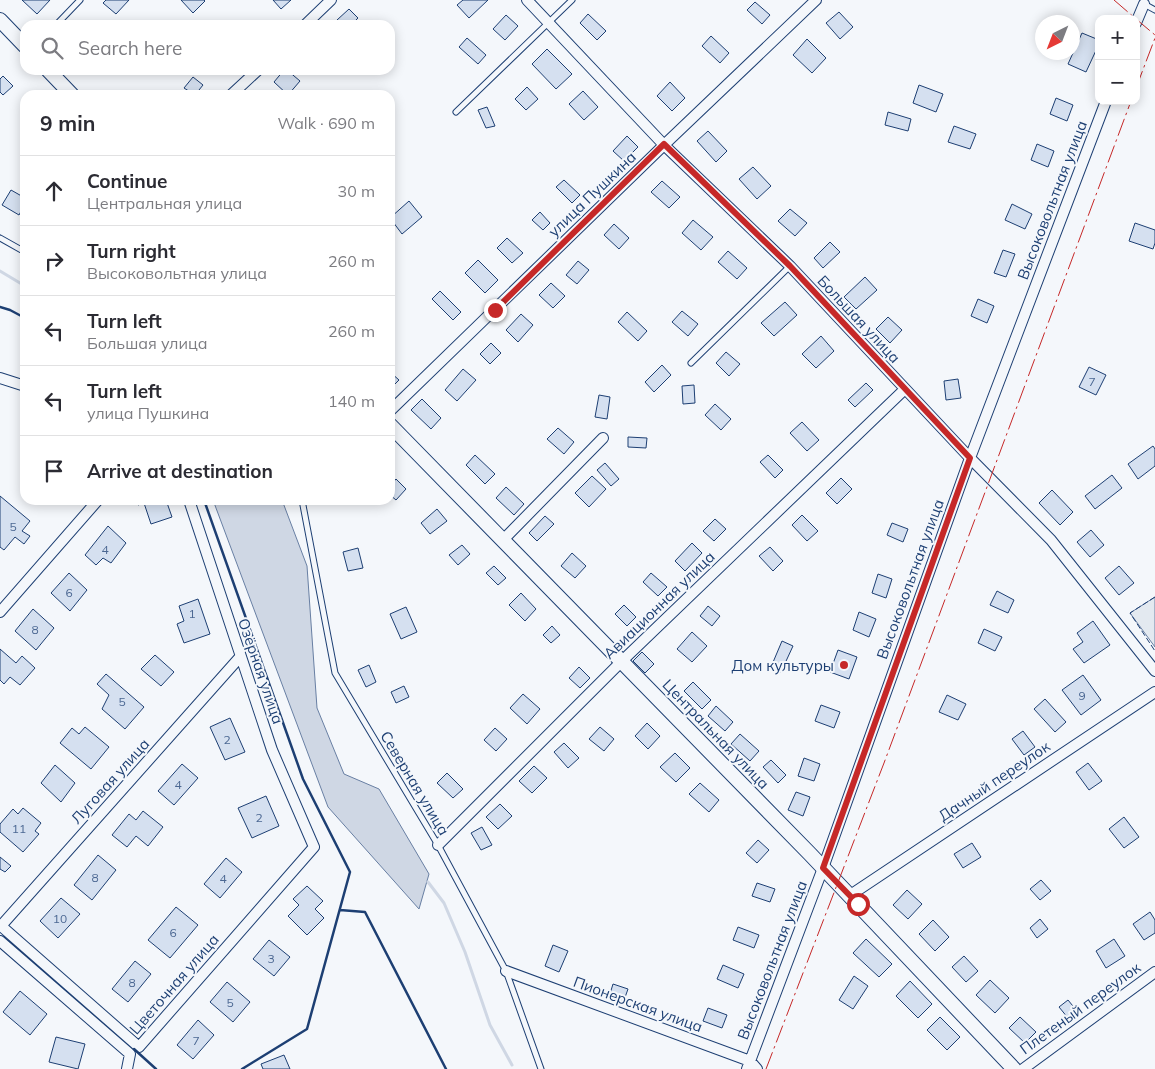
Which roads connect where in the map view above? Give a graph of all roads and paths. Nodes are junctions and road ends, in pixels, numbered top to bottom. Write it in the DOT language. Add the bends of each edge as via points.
graph roads {
  1 [pos="80,0"];
  2 [pos="331,0"];
  3 [pos="527,0"];
  4 [pos="572,0"];
  5 [pos="816,0"];
  6 [pos="1144,4"];
  7 [pos="1155,10"];
  8 [pos="1139,15"];
  9 [pos="0,20"];
  10 [pos="61,20"];
  11 [pos="310,20"];
  12 [pos="547,23"];
  13 [pos="20,41"];
  14 [pos="53,75"];
  15 [pos="253,75"];
  16 [pos="67,90"];
  17 [pos="236,90"];
  18 [pos="1104,105"];
  19 [pos="456,112"];
  20 [pos="664,144"];
  21 [pos="0,238"];
  22 [pos="20,249"];
  23 [pos="790,266"];
  24 [pos="691,363"];
  25 [pos="0,378"];
  26 [pos="20,384"];
  27 [pos="905,389"];
  28 [pos="395,406"];
  29 [pos="395,431"];
  30 [pos="603,438"];
  31 [pos="970,458"];
  32 [pos="94,505"];
  33 [pos="191,505"];
  34 [pos="303,505"];
  35 [pos="502,541"];
  36 [pos="0,612"];
  37 [pos="240,656"];
  38 [pos="622,661"];
  39 [pos="1155,671"];
  40 [pos="1155,692"];
  41 [pos="438,845"];
  42 [pos="314,847"];
  43 [pos="823,868"];
  44 [pos="849,896"];
  45 [pos="1,926"];
  46 [pos="0,941"];
  47 [pos="506,971"];
  48 [pos="1155,972"];
  49 [pos="751,1066"];
  50 [pos="127,1069"];
  51 [pos="541,1069"];
  52 [pos="1014,1069"];
  53 [pos="1023,1069"];
  1 -- 10 [label="lane"];
  2 -- 11 [label="street"];
  3 -- 12 [label="street, Большая улица"];
  4 -- 12 [label="lane"];
  5 -- 20 [label="street, улица Пушкина"];
  6 -- 7 [label="lane"];
  6 -- 8 [label="street"];
  9 -- 13 [label="street"];
  12 -- 19 [label="lane"];
  12 -- 20 [label="street, Большая улица"];
  14 -- 16 [label="street"];
  15 -- 17 [label="street"];
  18 -- 31 [label="street, Высоковольтная улица"];
  20 -- 23 [label="street, Большая улица"];
  20 -- 28 [label="street, улица Пушкина"];
  21 -- 22 [label="lane"];
  23 -- 24 [label="lane"];
  23 -- 27 [label="street, Большая улица"];
  25 -- 26 [label="street"];
  27 -- 31 [label="street, Большая улица"];
  27 -- 38 [label="street, Авиационная улица"];
  29 -- 35 [label="street, Центральная улица"];
  30 -- 35 [label="street"];
  31 -- 39 [label="street, Большая улица" via="1051,540"];
  31 -- 43 [label="street, Высоковольтная улица"];
  32 -- 36 [label="street"];
  33 -- 37 [label="street, Озёрная улица"];
  34 -- 41 [label="lane, Северная улица" via="335,673"];
  35 -- 38 [label="street, Центральная улица"];
  37 -- 42 [label="street, Озёрная улица" via="272,750"];
  37 -- 45 [label="street, Луговая улица"];
  38 -- 41 [label="street, Авиационная улица"];
  38 -- 43 [label="street, Центральная улица"];
  40 -- 44 [label="street, Дачный переулок"];
  41 -- 47 [label="lane, Северная улица"];
  42 -- 45 [label="street, Цветочная улица" via="139,1047"];
  43 -- 44 [label="street, Центральная улица"];
  43 -- 49 [label="street, Высоковольтная улица"];
  44 -- 52 [label="street, Центральная улица"];
  46 -- 50 [label="street" via="130,1054"];
  47 -- 49 [label="street, Пионерская улица"];
  47 -- 51 [label="lane, Северная улица"];
  48 -- 53 [label="street, Плетеный переулок"];
}
